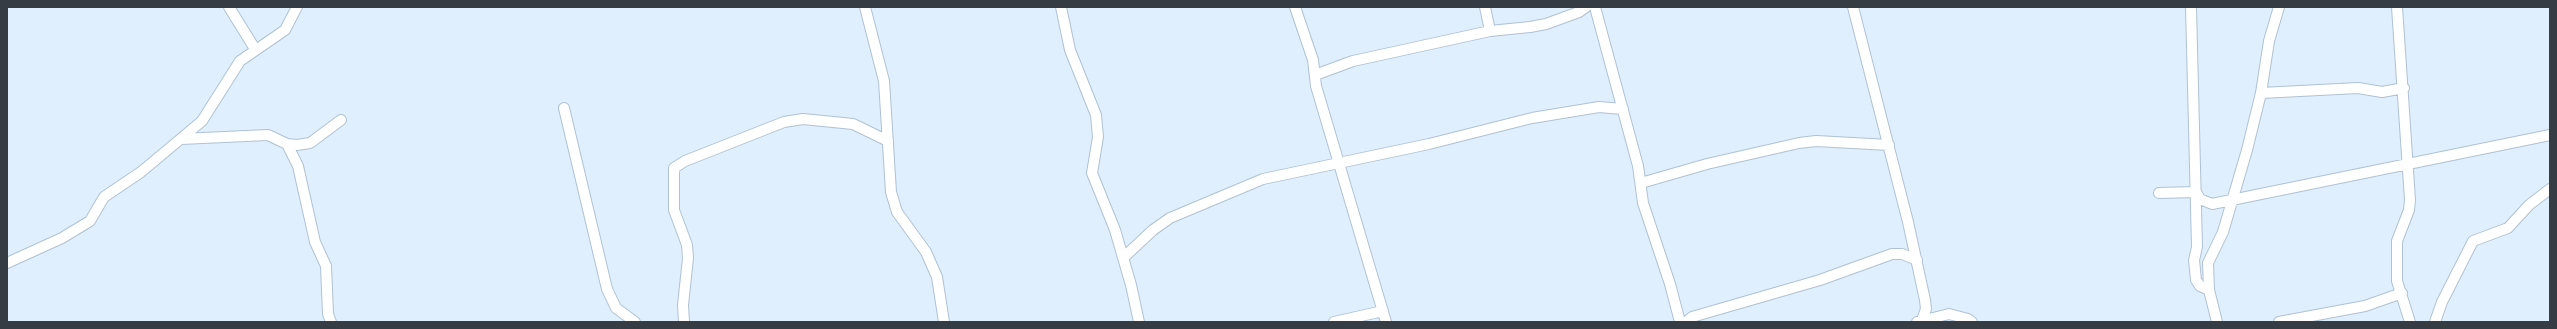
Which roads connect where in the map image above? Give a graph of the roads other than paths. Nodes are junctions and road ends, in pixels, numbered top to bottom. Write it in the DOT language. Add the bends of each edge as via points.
graph roads {
  1 [pos="229,7"];
  2 [pos="297,7"];
  3 [pos="865,7"];
  4 [pos="1061,7"];
  5 [pos="1295,7"];
  6 [pos="1485,7"];
  7 [pos="1586,7"];
  8 [pos="1595,7"];
  9 [pos="1853,7"];
  10 [pos="2191,7"];
  11 [pos="2279,7"];
  12 [pos="2397,7"];
  13 [pos="1490,31"];
  14 [pos="255,49"];
  15 [pos="1315,75"];
  16 [pos="2404,88"];
  17 [pos="2260,93"];
  18 [pos="564,108"];
  19 [pos="1623,109"];
  20 [pos="341,120"];
  21 [pos="2550,135"];
  22 [pos="181,139"];
  23 [pos="888,141"];
  24 [pos="287,144"];
  25 [pos="1888,145"];
  26 [pos="1340,162"];
  27 [pos="2407,163"];
  28 [pos="1641,183"];
  29 [pos="2550,189"];
  30 [pos="2196,192"];
  31 [pos="2159,193"];
  32 [pos="2231,201"];
  33 [pos="1123,258"];
  34 [pos="1917,260"];
  35 [pos="7,263"];
  36 [pos="2209,290"];
  37 [pos="2402,293"];
  38 [pos="1383,311"];
  39 [pos="1919,321"];
  40 [pos="331,322"];
  41 [pos="635,322"];
  42 [pos="684,322"];
  43 [pos="944,322"];
  44 [pos="1139,322"];
  45 [pos="1334,322"];
  46 [pos="1386,322"];
  47 [pos="1680,322"];
  48 [pos="1686,322"];
  49 [pos="1972,322"];
  50 [pos="2217,322"];
  51 [pos="2279,322"];
  52 [pos="2410,322"];
  53 [pos="2436,322"];
  1 -- 14 [label="street"];
  2 -- 14 [label="street" via="285,30"];
  3 -- 23 [label="street" via="884,81"];
  4 -- 33 [label="street" via="1070,50 1096,115 1098,137 1092,173"];
  5 -- 15 [label="street"];
  6 -- 13 [label="street"];
  7 -- 13 [label="street" via="1579,12 1541,25"];
  8 -- 19 [label="street"];
  9 -- 25 [label="street"];
  10 -- 30 [label="street"];
  11 -- 17 [label="street" via="2269,41"];
  12 -- 16 [label="street"];
  13 -- 15 [label="street" via="1353,61"];
  14 -- 22 [label="street" via="240,61 202,120"];
  15 -- 26 [label="street" via="1316,86"];
  16 -- 17 [label="street" via="2382,92 2358,88"];
  16 -- 27 [label="street"];
  17 -- 32 [label="street" via="2247,150"];
  18 -- 41 [label="street" via="607,289 616,308"];
  19 -- 26 [label="street" via="1599,107 1532,118"];
  19 -- 28 [label="street"];
  20 -- 24 [label="street" via="310,143"];
  21 -- 27 [label="street"];
  22 -- 24 [label="street" via="268,135"];
  22 -- 35 [label="street" via="141,172 104,197 90,221 79,229"];
  23 -- 42 [label="street" via="853,124 802,119 784,122 685,161 674,168 674,210 687,245 688,258 683,305"];
  23 -- 43 [label="street" via="891,192 897,212 926,252 937,277"];
  24 -- 40 [label="street" via="298,166 315,242 326,266 328,314"];
  25 -- 28 [label="street" via="1816,141 1799,143 1700,165"];
  25 -- 34 [label="street"];
  26 -- 33 [label="street" via="1263,179 1190,209 1170,218 1153,230"];
  26 -- 38 [label="street"];
  27 -- 32 [label="street"];
  27 -- 37 [label="street" via="2409,210 2397,241 2397,281"];
  28 -- 47 [label="street" via="1643,203"];
  29 -- 53 [label="street" via="2529,205 2508,228 2473,241 2442,302"];
  30 -- 31 [label="street"];
  30 -- 32 [label="street" via="2200,199 2212,204"];
  30 -- 36 [label="street" via="2196,280 2200,286"];
  32 -- 36 [label="street" via="2223,232 2208,263"];
  33 -- 44 [label="street"];
  34 -- 39 [label="street" via="1926,309"];
  34 -- 48 [label="street" via="1902,254 1892,254 1820,280 1692,317"];
  36 -- 50 [label="street"];
  37 -- 51 [label="street" via="2365,306"];
  37 -- 52 [label="street"];
  38 -- 45 [label="street"];
  38 -- 46 [label="street"];
  39 -- 49 [label="street" via="1949,314"];
}
